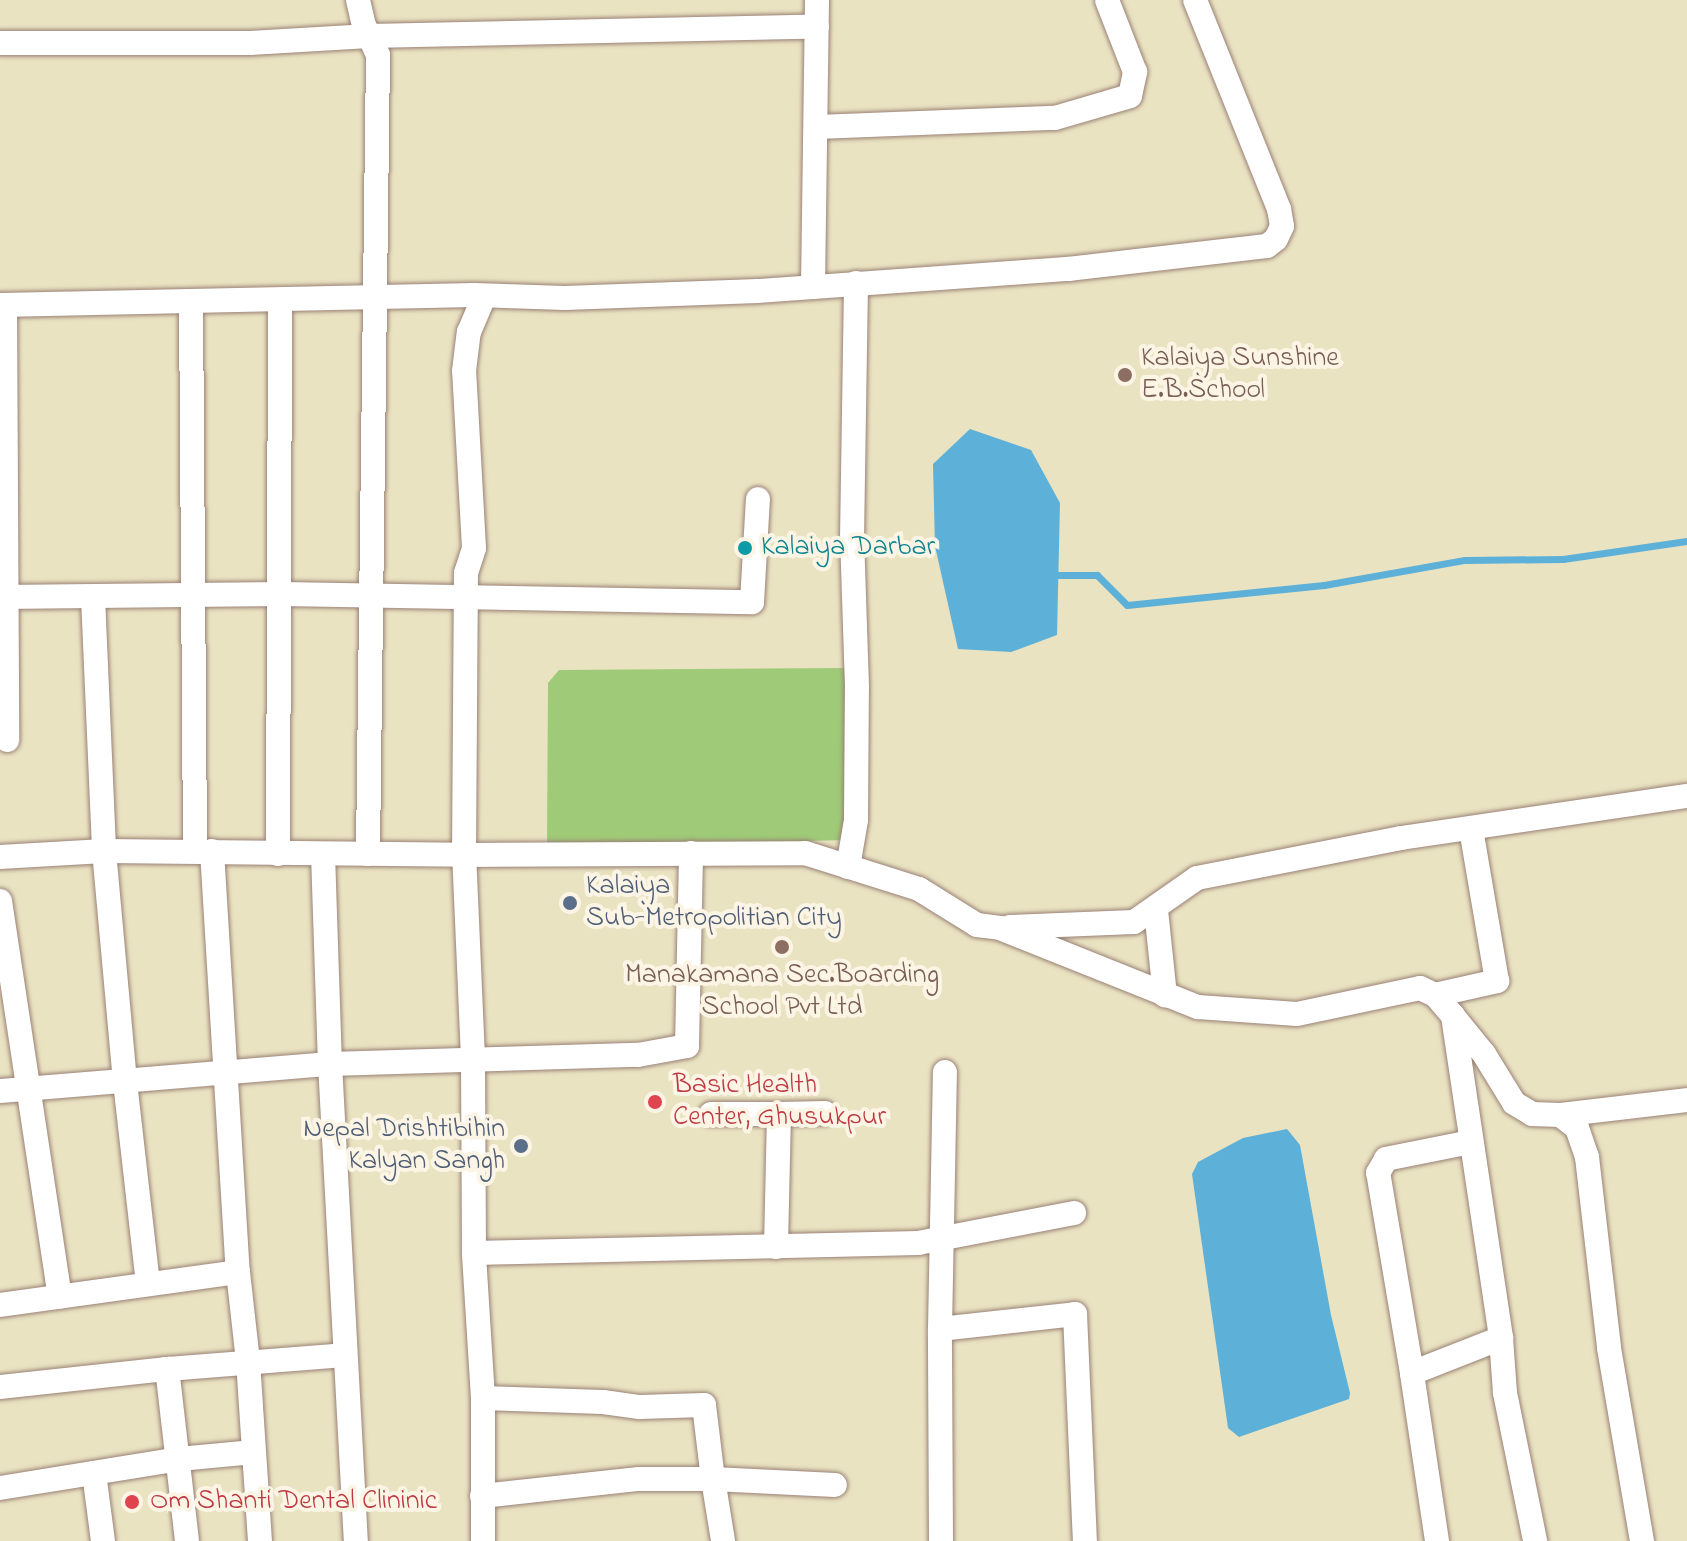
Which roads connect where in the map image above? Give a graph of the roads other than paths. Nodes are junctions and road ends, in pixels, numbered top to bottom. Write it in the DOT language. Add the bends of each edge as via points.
graph roads {
  1 [pos="358,0"];
  2 [pos="817,0"];
  3 [pos="1107,0"];
  4 [pos="1195,0"];
  5 [pos="817,27"];
  6 [pos="369,36"];
  7 [pos="0,43"];
  8 [pos="817,127"];
  9 [pos="856,283"];
  10 [pos="813,287"];
  11 [pos="372,296"];
  12 [pos="484,296"];
  13 [pos="191,301"];
  14 [pos="280,301"];
  15 [pos="3,305"];
  16 [pos="758,499"];
  17 [pos="282,594"];
  18 [pos="372,595"];
  19 [pos="193,596"];
  20 [pos="3,597"];
  21 [pos="93,597"];
  22 [pos="467,597"];
  23 [pos="7,740"];
  24 [pos="1687,796"];
  25 [pos="1471,829"];
  26 [pos="104,851"];
  27 [pos="204,851"];
  28 [pos="691,853"];
  29 [pos="278,854"];
  30 [pos="323,854"];
  31 [pos="368,854"];
  32 [pos="464,855"];
  33 [pos="0,857"];
  34 [pos="848,867"];
  35 [pos="0,901"];
  36 [pos="1156,910"];
  37 [pos="1000,928"];
  38 [pos="1435,995"];
  39 [pos="1165,996"];
  40 [pos="1453,1016"];
  41 [pos="473,1058"];
  42 [pos="330,1064"];
  43 [pos="945,1072"];
  44 [pos="228,1075"];
  45 [pos="125,1082"];
  46 [pos="31,1087"];
  47 [pos="0,1091"];
  48 [pos="1687,1100"];
  49 [pos="825,1113"];
  50 [pos="711,1114"];
  51 [pos="779,1114"];
  52 [pos="1560,1115"];
  53 [pos="1471,1142"];
  54 [pos="1074,1213"];
  55 [pos="941,1238"];
  56 [pos="776,1247"];
  57 [pos="474,1253"];
  58 [pos="238,1272"];
  59 [pos="148,1283"];
  60 [pos="60,1296"];
  61 [pos="0,1305"];
  62 [pos="940,1329"];
  63 [pos="1501,1338"];
  64 [pos="344,1355"];
  65 [pos="248,1361"];
  66 [pos="167,1369"];
  67 [pos="1412,1373"];
  68 [pos="0,1387"];
  69 [pos="483,1398"];
  70 [pos="254,1452"];
  71 [pos="179,1459"];
  72 [pos="94,1473"];
  73 [pos="713,1479"];
  74 [pos="835,1485"];
  75 [pos="0,1488"];
  76 [pos="482,1496"];
  77 [pos="103,1541"];
  78 [pos="187,1541"];
  79 [pos="260,1541"];
  80 [pos="356,1541"];
  81 [pos="483,1541"];
  82 [pos="723,1541"];
  83 [pos="941,1541"];
  84 [pos="1085,1541"];
  85 [pos="1437,1541"];
  86 [pos="1535,1541"];
  87 [pos="1642,1541"];
  1 -- 6 [label="street"];
  2 -- 5 [label="street"];
  3 -- 8 [label="street" via="1135,72 1130,96 1055,118"];
  4 -- 9 [label="street" via="1273,191 1282,226 1276,239 1267,246 1068,269"];
  5 -- 6 [label="street"];
  5 -- 8 [label="street"];
  6 -- 7 [label="street" via="250,43"];
  6 -- 11 [label="street" via="378,55"];
  8 -- 10 [label="street"];
  9 -- 10 [label="street"];
  9 -- 34 [label="street" via="856,820"];
  10 -- 12 [label="street" via="565,298"];
  11 -- 12 [label="street"];
  11 -- 14 [label="street"];
  11 -- 18 [label="street"];
  12 -- 22 [label="street" via="469,332 464,371 474,548 466,573"];
  13 -- 14 [label="street"];
  13 -- 15 [label="street"];
  13 -- 19 [label="street"];
  14 -- 17 [label="street"];
  15 -- 20 [label="street"];
  16 -- 22 [label="street" via="752,602"];
  17 -- 18 [label="street"];
  17 -- 19 [label="street"];
  17 -- 29 [label="street"];
  18 -- 22 [label="street"];
  18 -- 31 [label="street"];
  19 -- 21 [label="street"];
  19 -- 27 [label="street"];
  20 -- 21 [label="street"];
  20 -- 23 [label="street"];
  21 -- 26 [label="street"];
  22 -- 32 [label="street"];
  24 -- 25 [label="street"];
  25 -- 36 [label="street" via="1197,878"];
  25 -- 38 [label="street" via="1497,981"];
  26 -- 27 [label="street"];
  26 -- 33 [label="street"];
  26 -- 45 [label="street"];
  27 -- 29 [label="street"];
  27 -- 44 [label="street"];
  28 -- 32 [label="street"];
  28 -- 34 [label="street" via="805,853"];
  28 -- 41 [label="street" via="687,1046 638,1055"];
  29 -- 30 [label="street"];
  30 -- 31 [label="street"];
  30 -- 42 [label="street"];
  31 -- 32 [label="street"];
  32 -- 41 [label="street"];
  34 -- 37 [label="street" via="919,889 977,925"];
  35 -- 46 [label="street"];
  36 -- 37 [label="street" via="1134,922"];
  36 -- 39 [label="street"];
  37 -- 39 [label="street"];
  38 -- 39 [label="street" via="1420,988 1297,1014 1198,1007"];
  38 -- 40 [label="street"];
  40 -- 52 [label="street" via="1514,1103 1532,1114"];
  40 -- 53 [label="street"];
  41 -- 42 [label="street"];
  41 -- 57 [label="street"];
  42 -- 44 [label="street"];
  42 -- 64 [label="street"];
  43 -- 55 [label="street"];
  44 -- 45 [label="street"];
  44 -- 58 [label="street"];
  45 -- 46 [label="street"];
  45 -- 59 [label="street"];
  46 -- 47 [label="street"];
  46 -- 60 [label="street"];
  48 -- 52 [label="street"];
  49 -- 51 [label="street"];
  50 -- 51 [label="street"];
  51 -- 56 [label="street"];
  52 -- 87 [label="street" via="1577,1128 1587,1157 1609,1348"];
  53 -- 63 [label="street"];
  53 -- 67 [label="street" via="1386,1159 1378,1173"];
  54 -- 55 [label="street"];
  55 -- 56 [label="street"];
  55 -- 62 [label="street"];
  56 -- 57 [label="street"];
  57 -- 69 [label="street"];
  58 -- 59 [label="street"];
  58 -- 65 [label="street"];
  59 -- 60 [label="street"];
  60 -- 61 [label="street"];
  62 -- 83 [label="street"];
  62 -- 84 [label="street" via="1075,1314"];
  63 -- 67 [label="street"];
  63 -- 86 [label="street" via="1505,1393"];
  64 -- 65 [label="street"];
  64 -- 80 [label="street"];
  65 -- 66 [label="street"];
  65 -- 70 [label="street"];
  66 -- 68 [label="street"];
  66 -- 71 [label="street"];
  67 -- 85 [label="street"];
  69 -- 73 [label="street" via="640,1407 704,1405"];
  69 -- 76 [label="street"];
  70 -- 71 [label="street"];
  70 -- 79 [label="street"];
  71 -- 72 [label="street"];
  71 -- 78 [label="street"];
  72 -- 75 [label="street"];
  72 -- 77 [label="street"];
  73 -- 74 [label="street"];
  73 -- 76 [label="street" via="639,1479"];
  73 -- 82 [label="street"];
  76 -- 81 [label="street"];
}
